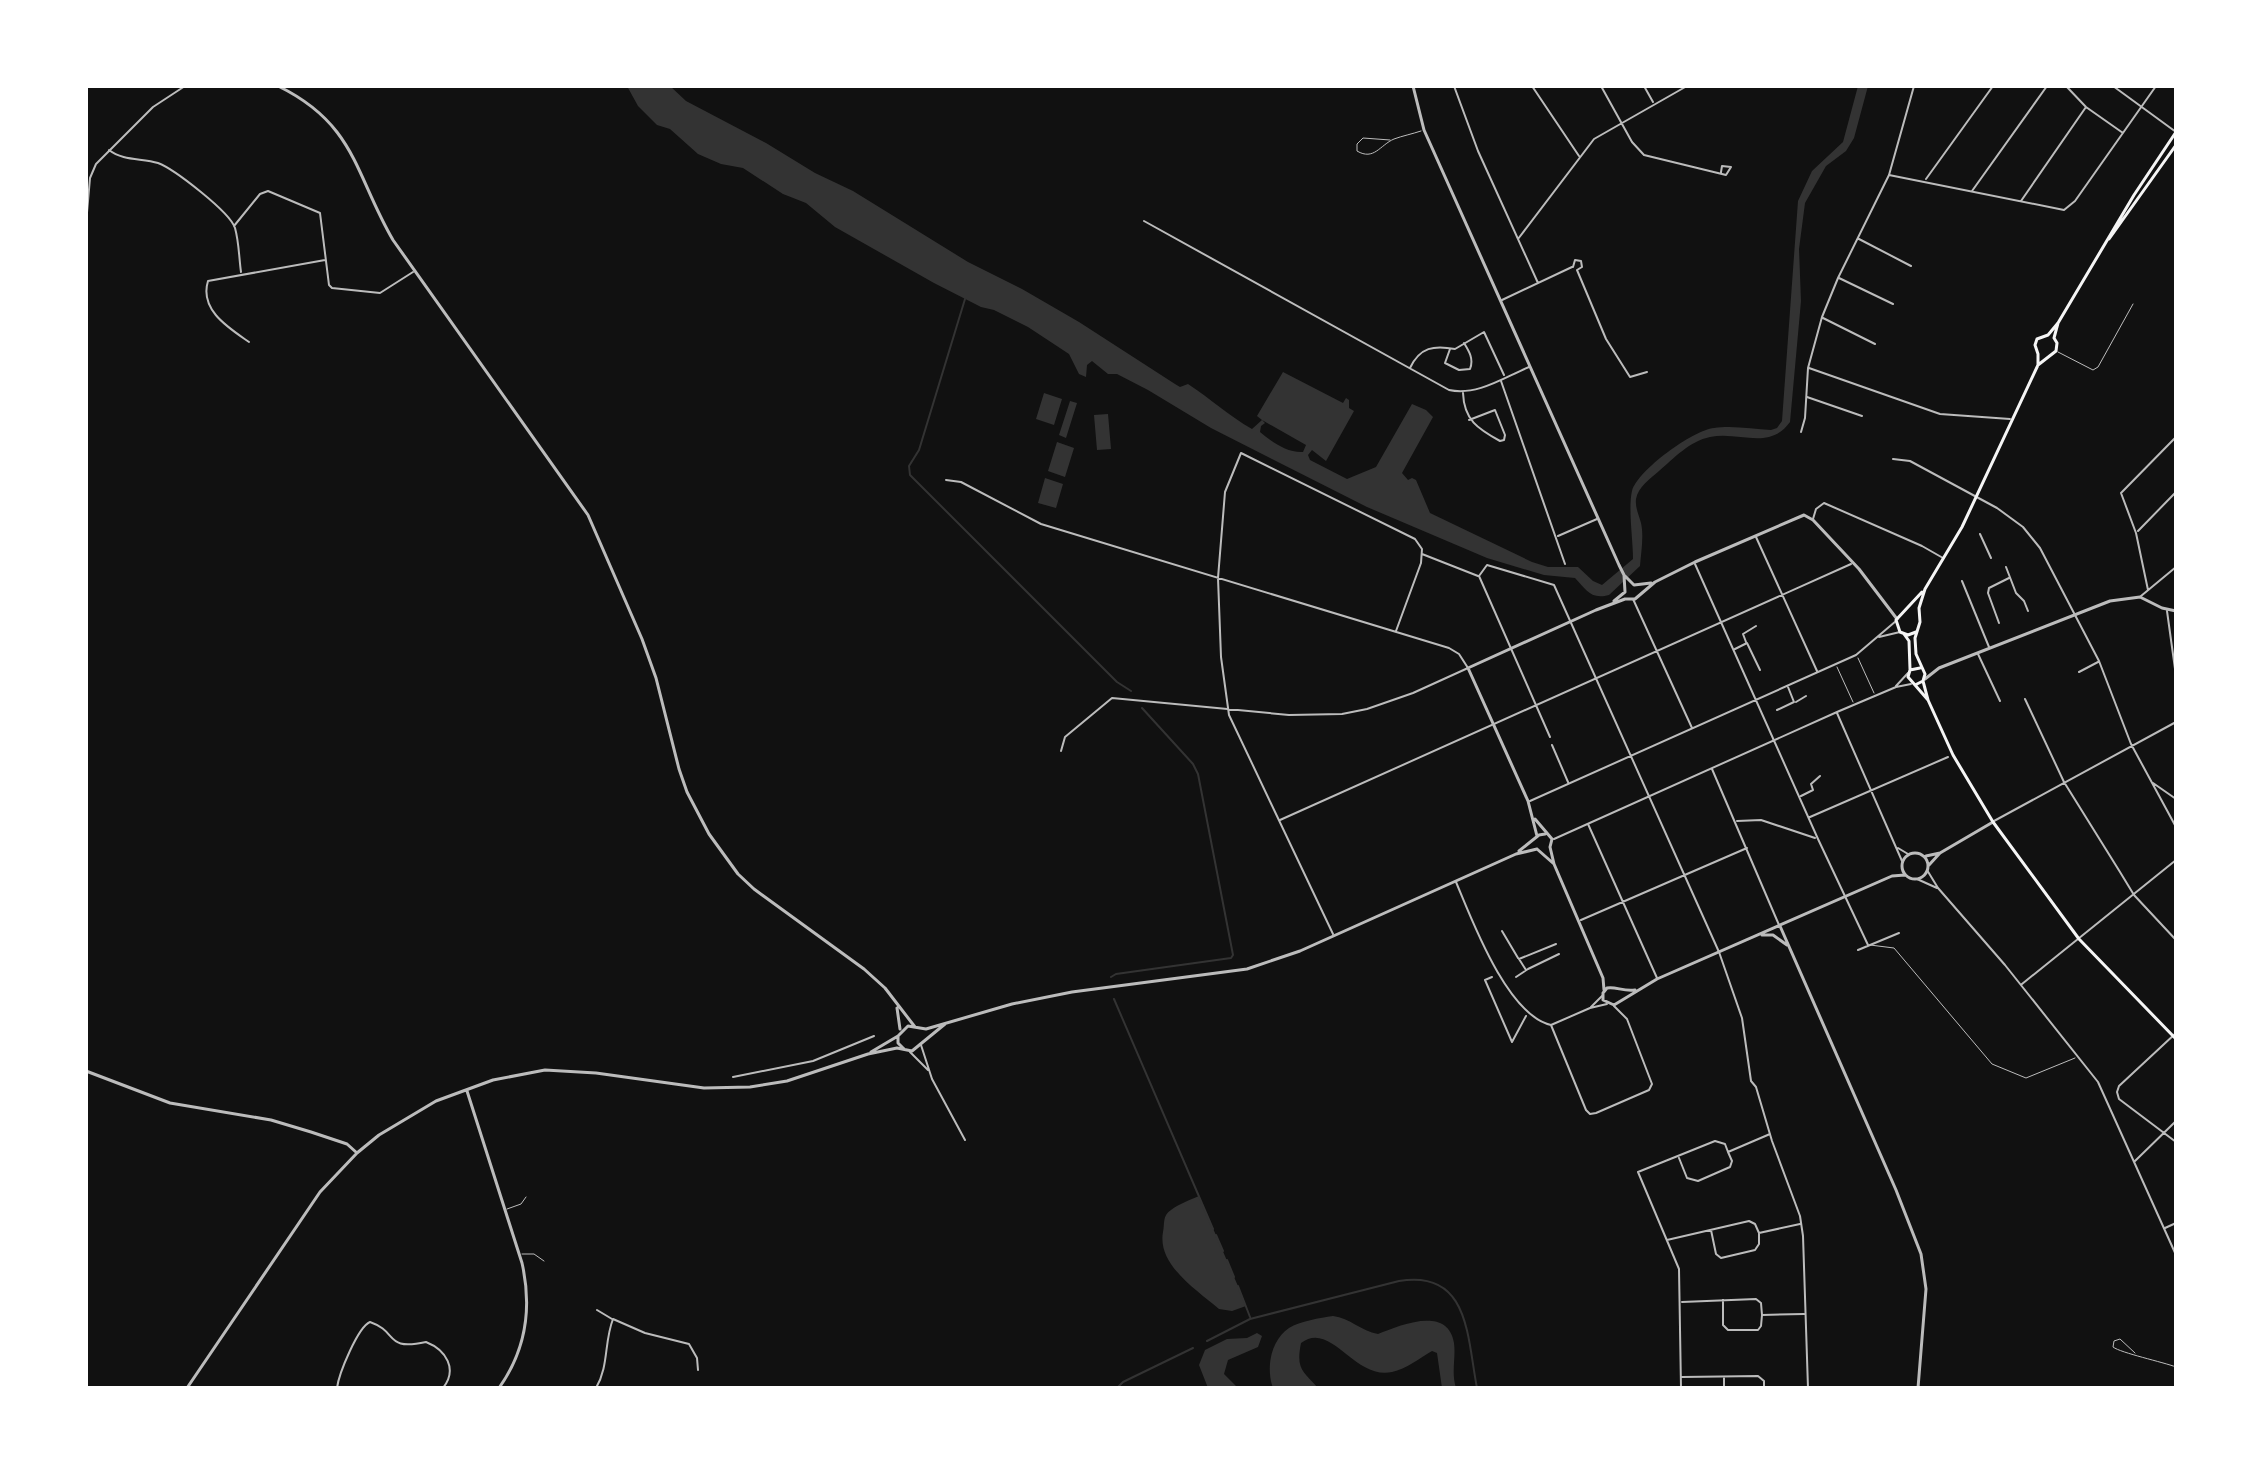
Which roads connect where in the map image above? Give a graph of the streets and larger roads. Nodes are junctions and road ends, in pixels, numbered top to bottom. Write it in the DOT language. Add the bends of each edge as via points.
graph roads {
  1 [pos="185,86"];
  2 [pos="278,86"];
  3 [pos="1413,86"];
  4 [pos="1454,86"];
  5 [pos="1532,86"];
  6 [pos="1601,86"];
  7 [pos="1644,86"];
  8 [pos="1686,86"];
  9 [pos="1914,86"];
  10 [pos="1993,86"];
  11 [pos="2047,86"];
  12 [pos="2066,86"];
  13 [pos="2113,86"];
  14 [pos="2156,86"];
  15 [pos="1654,104"];
  16 [pos="2086,107"];
  17 [pos="2141,107"];
  18 [pos="1622,123"];
  19 [pos="2176,132"];
  20 [pos="2123,133"];
  21 [pos="2176,145"];
  22 [pos="109,150"];
  23 [pos="1579,157"];
  24 [pos="1721,172"];
  25 [pos="1889,175"];
  26 [pos="1925,181"];
  27 [pos="1972,191"];
  28 [pos="2020,201"];
  29 [pos="1144,221"];
  30 [pos="86,224"];
  31 [pos="234,226"];
  32 [pos="1518,239"];
  33 [pos="1858,239"];
  34 [pos="2107,241"];
  35 [pos="326,260"];
  36 [pos="1911,266"];
  37 [pos="1573,267"];
  38 [pos="1577,270"];
  39 [pos="414,271"];
  40 [pos="242,273"];
  41 [pos="2176,275"];
  42 [pos="1838,278"];
  43 [pos="2176,281"];
  44 [pos="1538,283"];
  45 [pos="1501,300"];
  46 [pos="1893,304"];
  47 [pos="1822,317"];
  48 [pos="2058,323"];
  49 [pos="2048,335"];
  50 [pos="2054,338"];
  51 [pos="249,342"];
  52 [pos="1464,343"];
  53 [pos="1875,344"];
  54 [pos="1451,348"];
  55 [pos="2038,354"];
  56 [pos="2046,357"];
  57 [pos="2038,365"];
  58 [pos="1530,366"];
  59 [pos="1808,368"];
  60 [pos="1409,369"];
  61 [pos="1647,372"];
  62 [pos="1505,377"];
  63 [pos="1501,380"];
  64 [pos="1464,392"];
  65 [pos="1806,397"];
  66 [pos="1862,416"];
  67 [pos="2011,419"];
  68 [pos="1469,420"];
  69 [pos="1801,432"];
  70 [pos="2176,437"];
  71 [pos="1893,459"];
  72 [pos="946,480"];
  73 [pos="2176,492"];
  74 [pos="1975,496"];
  75 [pos="1598,519"];
  76 [pos="1813,520"];
  77 [pos="2136,533"];
  78 [pos="1980,534"];
  79 [pos="1557,537"];
  80 [pos="1756,537"];
  81 [pos="1422,552"];
  82 [pos="1943,558"];
  83 [pos="1991,558"];
  84 [pos="1695,562"];
  85 [pos="1854,563"];
  86 [pos="1565,564"];
  87 [pos="2006,567"];
  88 [pos="2176,567"];
  89 [pos="1624,575"];
  90 [pos="1479,576"];
  91 [pos="1218,578"];
  92 [pos="2009,578"];
  93 [pos="1962,581"];
  94 [pos="1655,582"];
  95 [pos="1635,585"];
  96 [pos="1925,589"];
  97 [pos="1626,590"];
  98 [pos="2148,590"];
  99 [pos="1783,595"];
  100 [pos="1635,597"];
  101 [pos="2140,597"];
  102 [pos="1612,604"];
  103 [pos="1889,608"];
  104 [pos="2167,609"];
  105 [pos="2028,611"];
  106 [pos="2176,611"];
  107 [pos="1905,612"];
  108 [pos="2074,614"];
  109 [pos="1918,616"];
  110 [pos="1897,620"];
  111 [pos="1571,622"];
  112 [pos="1722,622"];
  113 [pos="1999,623"];
  114 [pos="1756,626"];
  115 [pos="1396,631"];
  116 [pos="1916,632"];
  117 [pos="1902,633"];
  118 [pos="1878,637"];
  119 [pos="1747,643"];
  120 [pos="1990,648"];
  121 [pos="1509,649"];
  122 [pos="1733,649"];
  123 [pos="1657,651"];
  124 [pos="1977,653"];
  125 [pos="2099,661"];
  126 [pos="1468,668"];
  127 [pos="1939,668"];
  128 [pos="1921,669"];
  129 [pos="1760,670"];
  130 [pos="1909,671"];
  131 [pos="1817,672"];
  132 [pos="2079,672"];
  133 [pos="2176,676"];
  134 [pos="1596,679"];
  135 [pos="1924,680"];
  136 [pos="1913,684"];
  137 [pos="1788,685"];
  138 [pos="1896,687"];
  139 [pos="1806,696"];
  140 [pos="2025,699"];
  141 [pos="1756,700"];
  142 [pos="1928,700"];
  143 [pos="2000,701"];
  144 [pos="1794,702"];
  145 [pos="1536,705"];
  146 [pos="1229,709"];
  147 [pos="1777,710"];
  148 [pos="1837,712"];
  149 [pos="2176,722"];
  150 [pos="1494,724"];
  151 [pos="1692,729"];
  152 [pos="1550,737"];
  153 [pos="1774,741"];
  154 [pos="2131,744"];
  155 [pos="1552,745"];
  156 [pos="1061,751"];
  157 [pos="1630,756"];
  158 [pos="1948,757"];
  159 [pos="1712,769"];
  160 [pos="1820,776"];
  161 [pos="2064,782"];
  162 [pos="2152,782"];
  163 [pos="1568,783"];
  164 [pos="1873,790"];
  165 [pos="1800,796"];
  166 [pos="1649,797"];
  167 [pos="2176,799"];
  168 [pos="1528,801"];
  169 [pos="1810,818"];
  170 [pos="1535,819"];
  171 [pos="1279,820"];
  172 [pos="1736,821"];
  173 [pos="1993,822"];
  174 [pos="1588,824"];
  175 [pos="2176,827"];
  176 [pos="1545,834"];
  177 [pos="1536,838"];
  178 [pos="1552,839"];
  179 [pos="1818,839"];
  180 [pos="1550,847"];
  181 [pos="1747,848"];
  182 [pos="1897,848"];
  183 [pos="1539,850"];
  184 [pos="1940,853"];
  185 [pos="1516,854"];
  186 [pos="1908,854"];
  187 [pos="1924,856"];
  188 [pos="2176,860"];
  189 [pos="1902,863"];
  190 [pos="1554,864"];
  191 [pos="1928,868"];
  192 [pos="1686,875"];
  193 [pos="1905,875"];
  194 [pos="1892,876"];
  195 [pos="1917,879"];
  196 [pos="1456,881"];
  197 [pos="1938,888"];
  198 [pos="2134,895"];
  199 [pos="1845,897"];
  200 [pos="1622,901"];
  201 [pos="1580,920"];
  202 [pos="1780,926"];
  203 [pos="1502,931"];
  204 [pos="1899,933"];
  205 [pos="1333,935"];
  206 [pos="1758,935"];
  207 [pos="2079,939"];
  208 [pos="2176,940"];
  209 [pos="1556,944"];
  210 [pos="1868,945"];
  211 [pos="1789,947"];
  212 [pos="1858,950"];
  213 [pos="1719,952"];
  214 [pos="1559,954"];
  215 [pos="1519,959"];
  216 [pos="1526,970"];
  217 [pos="1492,977"];
  218 [pos="1516,977"];
  219 [pos="1603,978"];
  220 [pos="1657,979"];
  221 [pos="2021,985"];
  222 [pos="1614,987"];
  223 [pos="1604,990"];
  224 [pos="1635,990"];
  225 [pos="1619,991"];
  226 [pos="1602,996"];
  227 [pos="1619,1000"];
  228 [pos="1607,1004"];
  229 [pos="897,1005"];
  230 [pos="1614,1005"];
  231 [pos="1590,1008"];
  232 [pos="1526,1016"];
  233 [pos="945,1024"];
  234 [pos="1551,1025"];
  235 [pos="917,1028"];
  236 [pos="899,1034"];
  237 [pos="874,1036"];
  238 [pos="2175,1036"];
  239 [pos="922,1043"];
  240 [pos="906,1050"];
  241 [pos="868,1054"];
  242 [pos="813,1061"];
  243 [pos="86,1071"];
  244 [pos="929,1071"];
  245 [pos="818,1072"];
  246 [pos="733,1077"];
  247 [pos="467,1091"];
  248 [pos="2176,1121"];
  249 [pos="2164,1132"];
  250 [pos="1771,1133"];
  251 [pos="965,1140"];
  252 [pos="2176,1142"];
  253 [pos="1728,1152"];
  254 [pos="357,1153"];
  255 [pos="1678,1156"];
  256 [pos="2135,1162"];
  257 [pos="2176,1223"];
  258 [pos="1801,1224"];
  259 [pos="2164,1229"];
  260 [pos="1711,1230"];
  261 [pos="1759,1233"];
  262 [pos="1666,1241"];
  263 [pos="2176,1255"];
  264 [pos="1723,1300"];
  265 [pos="1681,1302"];
  266 [pos="597,1310"];
  267 [pos="1805,1314"];
  268 [pos="1762,1315"];
  269 [pos="613,1319"];
  270 [pos="698,1370"];
  271 [pos="1681,1377"];
  272 [pos="1724,1377"];
  273 [pos="187,1388"];
  274 [pos="337,1388"];
  275 [pos="443,1388"];
  276 [pos="499,1388"];
  277 [pos="596,1388"];
  278 [pos="1681,1388"];
  279 [pos="1724,1388"];
  280 [pos="1764,1388"];
  281 [pos="1808,1388"];
  282 [pos="1918,1388"];
  1 -- 22 [label="street" via="153,107"];
  2 -- 39 [label="street" via="309,104 337,131"];
  3 -- 45 [label="street" via="1424,130"];
  4 -- 32 [label="street"];
  5 -- 23 [label="street"];
  6 -- 18 [label="street"];
  7 -- 15 [label="street"];
  8 -- 15 [label="street"];
  9 -- 25 [label="street"];
  10 -- 26 [label="street"];
  11 -- 27 [label="street"];
  12 -- 16 [label="street"];
  13 -- 17 [label="street"];
  14 -- 17 [label="street"];
  15 -- 18 [label="street"];
  16 -- 20 [label="street"];
  16 -- 28 [label="street"];
  17 -- 19 [label="street"];
  17 -- 20 [label="street"];
  18 -- 23 [label="street" via="1594,139"];
  18 -- 24 [label="street" via="1649,158"];
  19 -- 34 [label="main road"];
  20 -- 28 [label="street" via="2068,208"];
  21 -- 34 [label="main road"];
  22 -- 30 [label="street" via="91,173"];
  22 -- 31 [label="street" via="172,170"];
  23 -- 32 [label="street"];
  25 -- 26 [label="street"];
  25 -- 33 [label="street"];
  26 -- 27 [label="street"];
  27 -- 28 [label="street"];
  29 -- 60 [label="street"];
  31 -- 35 [label="street" via="260,194 276,193 318,210"];
  31 -- 40 [label="street"];
  32 -- 44 [label="street"];
  33 -- 36 [label="street"];
  33 -- 42 [label="street"];
  34 -- 48 [label="main road"];
  35 -- 39 [label="street" via="329,285 338,291 380,293"];
  35 -- 40 [label="street"];
  37 -- 38 [label="street"];
  37 -- 38 [label="street" via="1573,261 1580,260 1583,265"];
  37 -- 44 [label="street"];
  38 -- 61 [label="street" via="1612,351 1630,377"];
  39 -- 229 [label="street" via="588,515 642,639 679,769 709,834 754,889 856,962"];
  40 -- 51 [label="street" via="212,278 206,290 219,320"];
  41 -- 43 [label="street"];
  42 -- 46 [label="street"];
  42 -- 47 [label="street"];
  44 -- 45 [label="street"];
  45 -- 58 [label="street"];
  47 -- 53 [label="street"];
  47 -- 59 [label="street"];
  48 -- 49 [label="main road"];
  48 -- 50 [label="main road"];
  49 -- 50 [label="main road"];
  49 -- 55 [label="main road" via="2037,339"];
  50 -- 56 [label="main road" via="2056,351"];
  52 -- 54 [label="street"];
  52 -- 54 [label="street" via="1473,364 1470,369 1445,363"];
  52 -- 62 [label="street" via="1486,332"];
  54 -- 60 [label="street" via="1430,347"];
  55 -- 56 [label="main road"];
  55 -- 57 [label="main road"];
  56 -- 57 [label="main road"];
  57 -- 67 [label="main road"];
  58 -- 62 [label="street"];
  58 -- 75 [label="street"];
  59 -- 65 [label="street"];
  59 -- 67 [label="street" via="1940,414"];
  60 -- 64 [label="street"];
  62 -- 63 [label="street"];
  63 -- 64 [label="street"];
  63 -- 79 [label="street"];
  64 -- 68 [label="street"];
  65 -- 66 [label="street"];
  65 -- 69 [label="street"];
  67 -- 74 [label="main road"];
  68 -- 68 [label="street" via="1492,437 1504,440 1495,410"];
  70 -- 77 [label="street" via="2122,491"];
  71 -- 74 [label="street" via="1904,458"];
  72 -- 91 [label="street" via="961,482 1041,524"];
  73 -- 77 [label="street"];
  74 -- 82 [label="main road"];
  74 -- 108 [label="street" via="2012,518 2031,537 2049,561"];
  75 -- 79 [label="street"];
  75 -- 89 [label="street"];
  76 -- 80 [label="street" via="1804,515"];
  76 -- 82 [label="street" via="1824,503"];
  76 -- 85 [label="street"];
  77 -- 98 [label="street"];
  78 -- 83 [label="street"];
  79 -- 86 [label="street"];
  80 -- 84 [label="street"];
  80 -- 99 [label="street"];
  81 -- 90 [label="street"];
  81 -- 91 [label="street" via="1415,539 1241,453 1225,492"];
  81 -- 115 [label="street"];
  82 -- 96 [label="main road"];
  84 -- 94 [label="street"];
  84 -- 112 [label="street"];
  85 -- 99 [label="street"];
  85 -- 103 [label="street"];
  87 -- 92 [label="street"];
  88 -- 98 [label="street"];
  89 -- 95 [label="street"];
  89 -- 97 [label="street"];
  90 -- 111 [label="street" via="1487,565 1554,585"];
  90 -- 121 [label="street"];
  91 -- 115 [label="street"];
  91 -- 146 [label="street"];
  92 -- 105 [label="street"];
  92 -- 113 [label="street" via="1989,588"];
  93 -- 120 [label="street"];
  94 -- 95 [label="street"];
  94 -- 100 [label="street"];
  95 -- 97 [label="street"];
  95 -- 100 [label="street"];
  96 -- 107 [label="main road"];
  96 -- 109 [label="main road"];
  97 -- 100 [label="street"];
  97 -- 102 [label="street"];
  98 -- 101 [label="street"];
  99 -- 112 [label="street"];
  99 -- 131 [label="street"];
  100 -- 102 [label="street"];
  100 -- 123 [label="street"];
  101 -- 104 [label="street"];
  101 -- 108 [label="street"];
  102 -- 111 [label="street"];
  103 -- 107 [label="street"];
  103 -- 110 [label="street"];
  104 -- 106 [label="street"];
  104 -- 133 [label="street"];
  107 -- 109 [label="main road"];
  107 -- 110 [label="main road"];
  108 -- 120 [label="street"];
  108 -- 125 [label="street"];
  109 -- 116 [label="main road"];
  110 -- 117 [label="main road"];
  110 -- 118 [label="street"];
  111 -- 121 [label="street"];
  111 -- 134 [label="street"];
  112 -- 122 [label="street"];
  112 -- 123 [label="street"];
  114 -- 119 [label="street" via="1743,634"];
  115 -- 126 [label="street" via="1449,648"];
  116 -- 117 [label="main road"];
  116 -- 128 [label="main road"];
  117 -- 118 [label="street"];
  117 -- 130 [label="main road" via="1909,641"];
  118 -- 131 [label="street" via="1856,655"];
  119 -- 122 [label="street"];
  119 -- 129 [label="street"];
  120 -- 124 [label="street"];
  121 -- 126 [label="street"];
  121 -- 145 [label="street"];
  122 -- 141 [label="street"];
  123 -- 134 [label="street"];
  123 -- 151 [label="street"];
  124 -- 127 [label="street"];
  124 -- 143 [label="street"];
  125 -- 132 [label="street"];
  125 -- 154 [label="street"];
  126 -- 146 [label="street" via="1404,697 1342,714"];
  126 -- 150 [label="street"];
  127 -- 128 [label="street"];
  127 -- 135 [label="street"];
  128 -- 130 [label="main road"];
  128 -- 135 [label="main road"];
  130 -- 136 [label="main road"];
  130 -- 138 [label="street"];
  131 -- 137 [label="street"];
  134 -- 145 [label="street"];
  134 -- 157 [label="street"];
  135 -- 136 [label="main road"];
  135 -- 142 [label="main road"];
  136 -- 138 [label="street"];
  136 -- 142 [label="main road"];
  137 -- 141 [label="street"];
  137 -- 144 [label="street"];
  138 -- 148 [label="street"];
  139 -- 144 [label="street"];
  140 -- 161 [label="street"];
  141 -- 151 [label="street"];
  141 -- 153 [label="street"];
  142 -- 173 [label="main road"];
  144 -- 147 [label="street"];
  145 -- 150 [label="street"];
  145 -- 152 [label="street"];
  146 -- 156 [label="street" via="1112,698 1065,737"];
  146 -- 171 [label="street"];
  148 -- 153 [label="street"];
  148 -- 164 [label="street"];
  149 -- 154 [label="street"];
  150 -- 168 [label="street"];
  150 -- 171 [label="street"];
  151 -- 157 [label="street"];
  153 -- 159 [label="street"];
  153 -- 165 [label="street"];
  154 -- 161 [label="street"];
  154 -- 162 [label="street"];
  155 -- 163 [label="street"];
  157 -- 163 [label="street"];
  157 -- 166 [label="street"];
  158 -- 164 [label="street"];
  159 -- 166 [label="street"];
  159 -- 172 [label="street"];
  160 -- 165 [label="street" via="1811,784 1813,790"];
  161 -- 173 [label="street"];
  161 -- 198 [label="street"];
  162 -- 167 [label="street"];
  162 -- 175 [label="street"];
  163 -- 168 [label="street"];
  164 -- 169 [label="street"];
  164 -- 182 [label="street"];
  165 -- 169 [label="street"];
  166 -- 174 [label="street"];
  166 -- 192 [label="street"];
  168 -- 170 [label="street"];
  169 -- 179 [label="street"];
  170 -- 176 [label="street"];
  170 -- 177 [label="street"];
  171 -- 205 [label="street"];
  172 -- 179 [label="street" via="1761,820"];
  172 -- 181 [label="street"];
  173 -- 184 [label="street"];
  173 -- 207 [label="main road"];
  174 -- 178 [label="street"];
  174 -- 200 [label="street"];
  176 -- 177 [label="street"];
  176 -- 178 [label="street"];
  177 -- 183 [label="street"];
  177 -- 185 [label="street"];
  178 -- 180 [label="street"];
  179 -- 199 [label="street"];
  180 -- 183 [label="street"];
  180 -- 190 [label="street"];
  181 -- 192 [label="street"];
  181 -- 202 [label="street"];
  182 -- 186 [label="street"];
  182 -- 189 [label="street"];
  183 -- 185 [label="street"];
  183 -- 190 [label="street"];
  184 -- 187 [label="street"];
  184 -- 191 [label="street"];
  185 -- 196 [label="street"];
  186 -- 187 [label="street"];
  186 -- 189 [label="street"];
  187 -- 191 [label="street"];
  188 -- 198 [label="street"];
  189 -- 193 [label="street"];
  189 -- 194 [label="street"];
  190 -- 201 [label="street"];
  191 -- 195 [label="street"];
  191 -- 197 [label="street"];
  192 -- 200 [label="street"];
  192 -- 213 [label="street"];
  193 -- 194 [label="street"];
  193 -- 195 [label="street"];
  194 -- 199 [label="street"];
  195 -- 197 [label="street"];
  196 -- 205 [label="street"];
  196 -- 234 [label="street" via="1501,982"];
  197 -- 221 [label="street"];
  198 -- 207 [label="street"];
  198 -- 208 [label="street"];
  199 -- 202 [label="street"];
  199 -- 210 [label="street"];
  200 -- 201 [label="street"];
  200 -- 220 [label="street"];
  201 -- 219 [label="street"];
  202 -- 206 [label="street"];
  202 -- 211 [label="street"];
  203 -- 215 [label="street"];
  204 -- 210 [label="street"];
  205 -- 233 [label="street" via="1247,969 1072,992"];
  206 -- 211 [label="street" via="1773,935"];
  206 -- 213 [label="street"];
  207 -- 221 [label="street"];
  207 -- 238 [label="main road"];
  209 -- 215 [label="street"];
  210 -- 212 [label="street"];
  211 -- 282 [label="street" via="1921,1254 1926,1289"];
  213 -- 220 [label="street"];
  213 -- 250 [label="street" via="1742,1018 1750,1078"];
  214 -- 216 [label="street"];
  215 -- 216 [label="street"];
  216 -- 218 [label="street"];
  217 -- 232 [label="street" via="1485,980 1512,1042"];
  219 -- 222 [label="street"];
  219 -- 223 [label="street"];
  220 -- 224 [label="street"];
  221 -- 256 [label="street" via="2098,1082"];
  222 -- 223 [label="street"];
  222 -- 225 [label="street"];
  223 -- 226 [label="street"];
  224 -- 225 [label="street"];
  224 -- 227 [label="street"];
  225 -- 227 [label="street"];
  226 -- 228 [label="street"];
  226 -- 231 [label="street"];
  227 -- 230 [label="street"];
  228 -- 230 [label="street"];
  228 -- 231 [label="street"];
  229 -- 235 [label="street"];
  229 -- 236 [label="street"];
  230 -- 234 [label="street" via="1629,1023 1652,1084 1596,1113 1586,1110"];
  231 -- 234 [label="street"];
  233 -- 235 [label="street"];
  233 -- 239 [label="street"];
  235 -- 236 [label="street" via="908,1026"];
  235 -- 239 [label="street"];
  236 -- 240 [label="street" via="898,1043"];
  236 -- 241 [label="street"];
  237 -- 242 [label="street"];
  238 -- 249 [label="street" via="2117,1092 2119,1099"];
  239 -- 240 [label="street"];
  239 -- 244 [label="street"];
  240 -- 241 [label="street"];
  240 -- 244 [label="street"];
  241 -- 245 [label="street"];
  242 -- 245 [label="street"];
  242 -- 246 [label="street"];
  243 -- 254 [label="street" via="170,1103 311,1132 347,1144"];
  244 -- 251 [label="street"];
  245 -- 247 [label="street" via="769,1085 715,1088 545,1070"];
  247 -- 254 [label="street" via="401,1119"];
  247 -- 276 [label="street" via="528,1291 526,1326 513,1366"];
  248 -- 249 [label="street"];
  249 -- 252 [label="street"];
  249 -- 256 [label="street"];
  250 -- 253 [label="street"];
  250 -- 258 [label="street"];
  253 -- 255 [label="street" via="1725,1144 1715,1141"];
  253 -- 255 [label="street" via="1730,1167 1693,1181"];
  254 -- 273 [label="street" via="320,1192"];
  255 -- 262 [label="street" via="1638,1172"];
  256 -- 259 [label="street"];
  257 -- 259 [label="street"];
  258 -- 261 [label="street"];
  258 -- 267 [label="street"];
  259 -- 263 [label="street"];
  260 -- 261 [label="street" via="1749,1221"];
  260 -- 261 [label="street" via="1721,1258 1755,1250"];
  260 -- 262 [label="street"];
  262 -- 265 [label="street" via="1679,1269"];
  264 -- 265 [label="street"];
  264 -- 268 [label="street" via="1756,1299"];
  264 -- 268 [label="street" via="1723,1325 1728,1330 1758,1330"];
  265 -- 271 [label="street"];
  266 -- 269 [label="street"];
  267 -- 268 [label="street"];
  267 -- 281 [label="street"];
  269 -- 270 [label="street" via="689,1344"];
  269 -- 277 [label="street"];
  271 -- 272 [label="street"];
  271 -- 278 [label="street"];
  272 -- 279 [label="street"];
  272 -- 280 [label="street" via="1758,1376"];
  274 -- 275 [label="street" via="346,1360 370,1322 399,1344 426,1342 444,1354 451,1367"];
}
